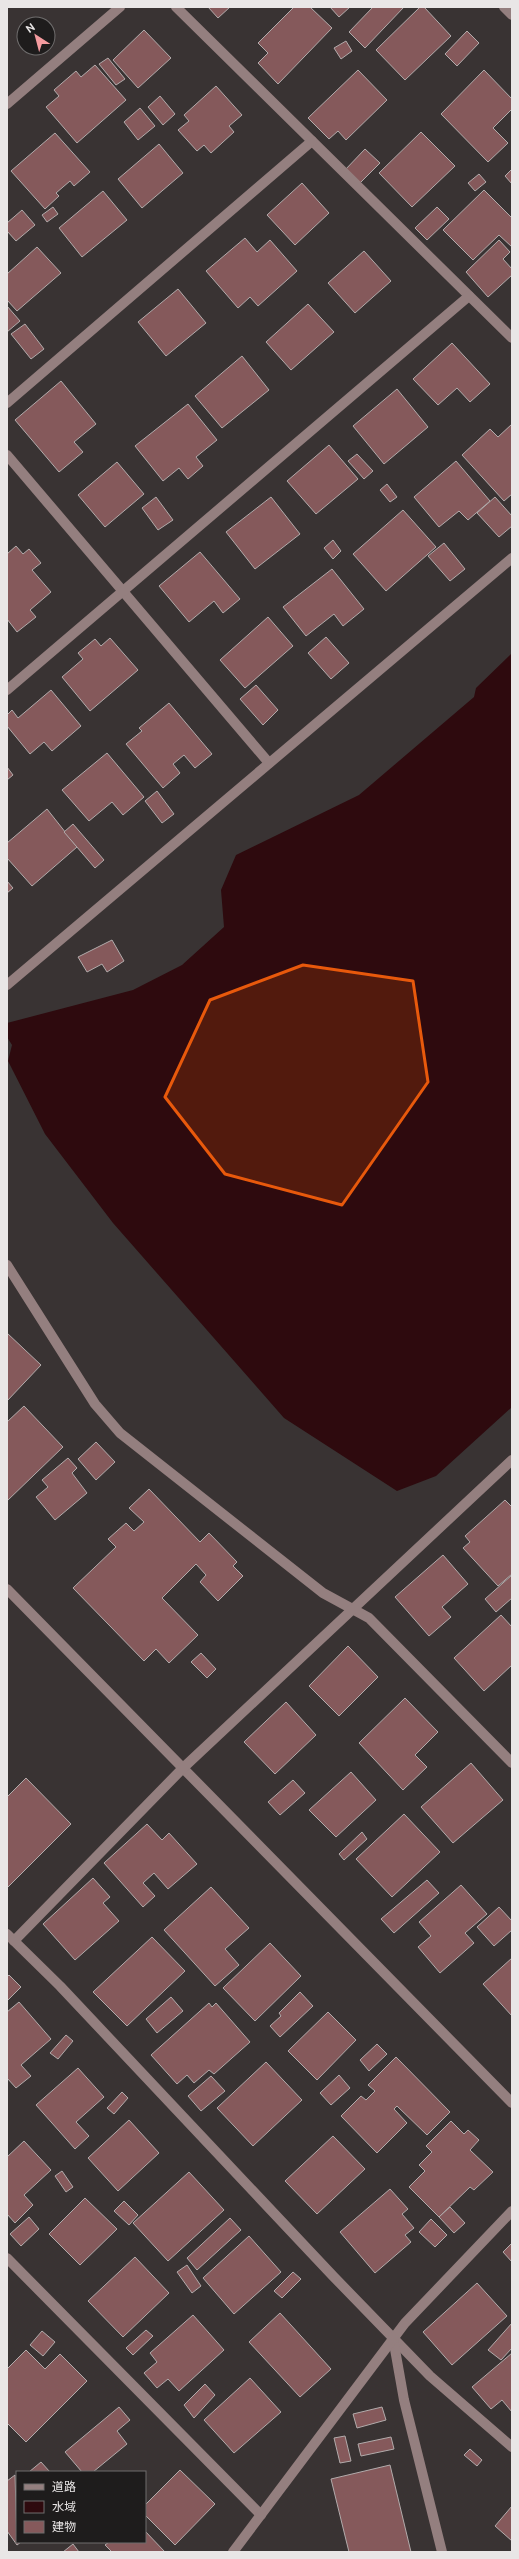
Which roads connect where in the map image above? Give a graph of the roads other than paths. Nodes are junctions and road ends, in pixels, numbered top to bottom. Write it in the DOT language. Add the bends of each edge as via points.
graph roads {
  1 [pos="120,7"];
  2 [pos="176,7"];
  3 [pos="504,7"];
  4 [pos="512,15"];
  5 [pos="7,104"];
  6 [pos="312,141"];
  7 [pos="469,296"];
  8 [pos="512,338"];
  9 [pos="7,403"];
  10 [pos="7,455"];
  11 [pos="512,558"];
  12 [pos="123,591"];
  13 [pos="7,690"];
  14 [pos="269,762"];
  15 [pos="7,985"];
  16 [pos="7,1265"];
  17 [pos="512,1460"];
  18 [pos="7,1588"];
  19 [pos="353,1609"];
  20 [pos="512,1763"];
  21 [pos="182,1768"];
  22 [pos="11,1937"];
  23 [pos="512,2103"];
  24 [pos="512,2211"];
  25 [pos="7,2258"];
  26 [pos="393,2338"];
  27 [pos="512,2447"];
  28 [pos="260,2515"];
  29 [pos="233,2552"];
  30 [pos="442,2552"];
  1 -- 5 [label="street"];
  2 -- 6 [label="street"];
  3 -- 4 [label="street"];
  6 -- 7 [label="street"];
  6 -- 9 [label="street"];
  7 -- 8 [label="street"];
  7 -- 12 [label="street"];
  10 -- 12 [label="street"];
  11 -- 14 [label="street"];
  12 -- 13 [label="street"];
  12 -- 14 [label="street"];
  14 -- 15 [label="street"];
  16 -- 19 [label="street" via="95,1404 120,1433 323,1593"];
  17 -- 19 [label="street"];
  18 -- 21 [label="street"];
  19 -- 20 [label="street" via="369,1618"];
  19 -- 21 [label="street"];
  21 -- 22 [label="street"];
  21 -- 23 [label="street"];
  22 -- 26 [label="street"];
  24 -- 26 [label="street"];
  25 -- 28 [label="street"];
  26 -- 27 [label="street" via="430,2376"];
  26 -- 28 [label="street"];
  26 -- 30 [label="street" via="404,2400"];
  28 -- 29 [label="street"];
}
